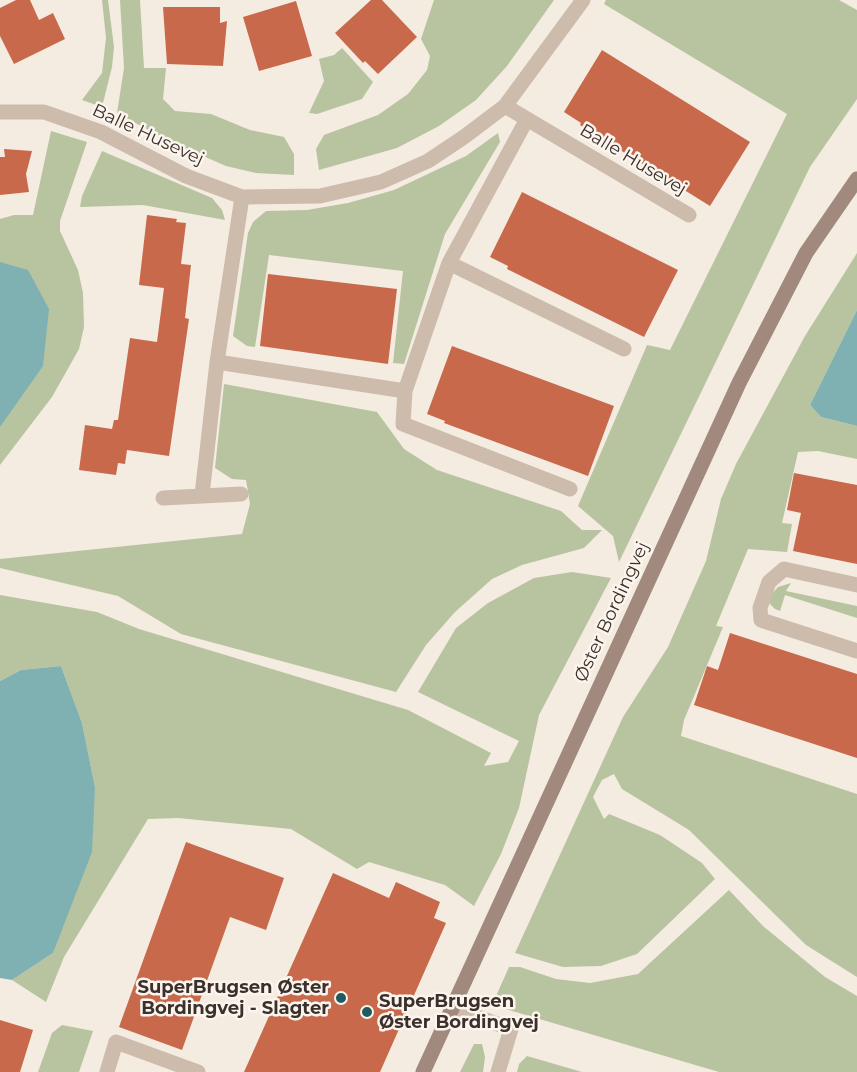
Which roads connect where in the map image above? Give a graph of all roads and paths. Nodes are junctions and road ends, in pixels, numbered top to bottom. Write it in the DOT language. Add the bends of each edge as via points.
graph roads {
  1 [pos="583,0"];
  2 [pos="505,106"];
  3 [pos="0,112"];
  4 [pos="527,119"];
  5 [pos="857,179"];
  6 [pos="242,197"];
  7 [pos="688,215"];
  8 [pos="449,263"];
  9 [pos="624,349"];
  10 [pos="217,362"];
  11 [pos="405,391"];
  12 [pos="570,489"];
  13 [pos="241,494"];
  14 [pos="202,495"];
  15 [pos="163,498"];
  16 [pos="857,585"];
  17 [pos="857,651"];
  18 [pos="453,1008"];
  19 [pos="107,1072"];
  20 [pos="198,1072"];
  21 [pos="423,1072"];
  22 [pos="498,1072"];
  1 -- 2 [label="street, Balle Husevej"];
  2 -- 4 [label="street, Balle Husevej"];
  2 -- 6 [label="street, Balle Husevej" via="428,161 381,182 320,196"];
  3 -- 6 [label="street, Balle Husevej" via="44,112 100,132 186,176"];
  4 -- 7 [label="street, Balle Husevej"];
  4 -- 8 [label="street"];
  5 -- 18 [label="street, Øster Bordingvej" via="806,253 739,383"];
  6 -- 10 [label="street"];
  8 -- 9 [label="street"];
  8 -- 11 [label="street"];
  10 -- 11 [label="street"];
  10 -- 14 [label="street"];
  11 -- 12 [label="street" via="403,424"];
  13 -- 14 [label="street"];
  14 -- 15 [label="street"];
  16 -- 17 [label="street" via="784,568 769,582 760,608 761,620"];
  18 -- 21 [label="street, Øster Bordingvej"];
  18 -- 22 [label="street" via="511,1029"];
  19 -- 20 [label="street" via="116,1042"];
}
